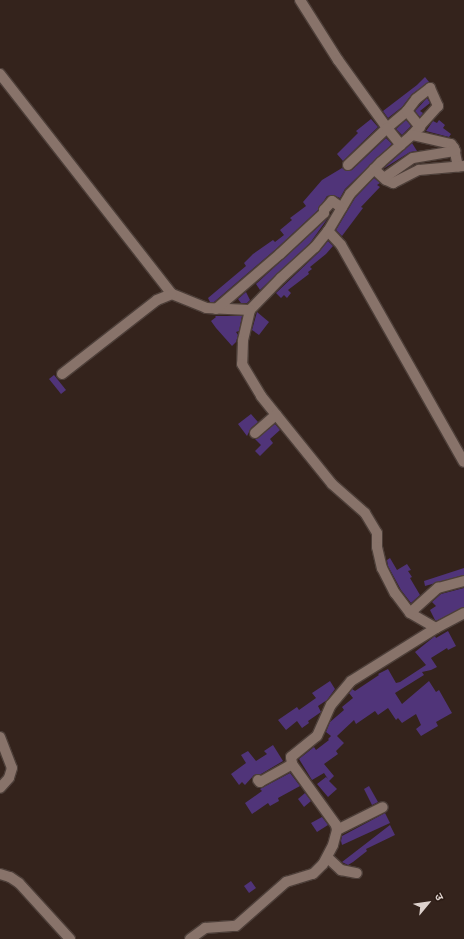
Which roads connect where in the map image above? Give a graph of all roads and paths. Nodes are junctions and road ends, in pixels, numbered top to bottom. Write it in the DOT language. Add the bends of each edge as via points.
graph roads {
  1 [pos="300,0"];
  2 [pos="0,74"];
  3 [pos="407,111"];
  4 [pos="420,127"];
  5 [pos="388,128"];
  6 [pos="412,135"];
  7 [pos="401,145"];
  8 [pos="454,151"];
  9 [pos="348,165"];
  10 [pos="461,166"];
  11 [pos="374,169"];
  12 [pos="384,178"];
  13 [pos="342,208"];
  14 [pos="328,231"];
  15 [pos="172,294"];
  16 [pos="216,309"];
  17 [pos="250,310"];
  18 [pos="62,374"];
  19 [pos="276,415"];
  20 [pos="255,433"];
  21 [pos="464,462"];
  22 [pos="464,581"];
  23 [pos="410,613"];
  24 [pos="464,614"];
  25 [pos="436,628"];
  26 [pos="0,737"];
  27 [pos="292,764"];
  28 [pos="258,780"];
  29 [pos="0,788"];
  30 [pos="384,807"];
  31 [pos="337,830"];
  32 [pos="328,858"];
  33 [pos="357,873"];
  34 [pos="0,874"];
  35 [pos="70,939"];
  36 [pos="190,939"];
  1 -- 5 [label="street" via="338,60"];
  2 -- 15 [label="street"];
  3 -- 4 [label="street"];
  3 -- 4 [label="street" via="416,99 430,88 438,106"];
  3 -- 5 [label="street"];
  4 -- 6 [label="street"];
  5 -- 7 [label="street"];
  5 -- 9 [label="street"];
  6 -- 7 [label="street"];
  6 -- 8 [label="street" via="450,144"];
  7 -- 11 [label="street"];
  8 -- 10 [label="street"];
  8 -- 12 [label="street" via="413,158"];
  10 -- 12 [label="street" via="419,170 394,183"];
  11 -- 12 [label="street"];
  11 -- 13 [label="street" via="350,194"];
  13 -- 14 [label="street"];
  13 -- 16 [label="street" via="332,201 324,213 280,254"];
  14 -- 17 [label="street"];
  14 -- 21 [label="street" via="341,245"];
  15 -- 16 [label="street" via="206,308"];
  15 -- 18 [label="street" via="157,300"];
  16 -- 17 [label="street"];
  17 -- 19 [label="street" via="243,341 242,364 253,385"];
  19 -- 20 [label="street"];
  19 -- 23 [label="street" via="332,484 365,513 377,533 382,568 395,593"];
  22 -- 23 [label="street" via="438,588"];
  23 -- 25 [label="street"];
  24 -- 25 [label="street"];
  25 -- 27 [label="street" via="351,681 331,705 315,738 292,755"];
  26 -- 29 [label="street" via="12,768 9,778"];
  27 -- 28 [label="street" via="260,782"];
  27 -- 31 [label="street" via="333,819"];
  30 -- 31 [label="street"];
  31 -- 32 [label="street"];
  32 -- 33 [label="street" via="341,870"];
  32 -- 36 [label="street" via="313,874 286,882 236,926 205,928"];
  34 -- 35 [label="street" via="20,883"];
}
